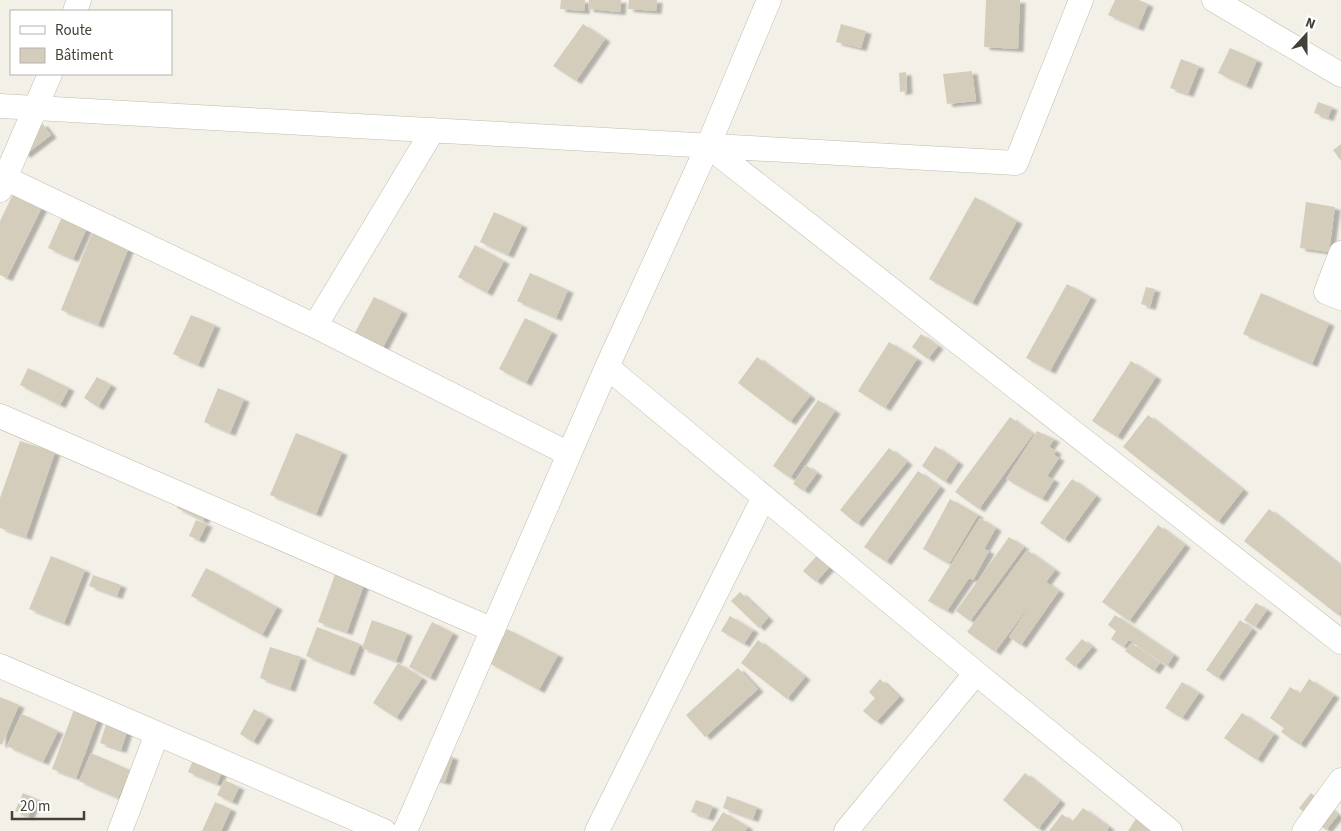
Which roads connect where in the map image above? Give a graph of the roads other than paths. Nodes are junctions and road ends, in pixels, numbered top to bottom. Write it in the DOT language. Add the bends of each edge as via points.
graph roads {
  1 [pos="769,0"];
  2 [pos="1081,0"];
  3 [pos="1214,0"];
  4 [pos="50,75"];
  5 [pos="1341,75"];
  6 [pos="0,106"];
  7 [pos="36,108"];
  8 [pos="433,130"];
  9 [pos="708,146"];
  10 [pos="2,184"];
  11 [pos="1341,253"];
  12 [pos="1341,298"];
  13 [pos="315,326"];
  14 [pos="607,367"];
  15 [pos="0,416"];
  16 [pos="569,454"];
  17 [pos="764,497"];
  18 [pos="493,630"];
  19 [pos="1341,642"];
  20 [pos="0,666"];
  21 [pos="976,673"];
  22 [pos="157,734"];
  23 [pos="1341,780"];
  24 [pos="853,830"];
  25 [pos="120,831"];
  26 [pos="384,831"];
  27 [pos="405,831"];
  28 [pos="597,831"];
  29 [pos="1170,831"];
  30 [pos="1304,831"];
  1 -- 9 [label="street"];
  2 -- 9 [label="street" via="1016,163"];
  3 -- 5 [label="street"];
  4 -- 7 [label="street"];
  6 -- 7 [label="street"];
  7 -- 8 [label="street"];
  7 -- 10 [label="street"];
  8 -- 9 [label="street"];
  8 -- 13 [label="street"];
  9 -- 14 [label="street"];
  9 -- 19 [label="street"];
  10 -- 13 [label="street"];
  11 -- 12 [label="street" via="1326,292"];
  13 -- 16 [label="street"];
  14 -- 16 [label="street"];
  14 -- 17 [label="street"];
  15 -- 18 [label="street"];
  16 -- 18 [label="street"];
  17 -- 21 [label="street"];
  17 -- 28 [label="street"];
  18 -- 27 [label="street"];
  20 -- 22 [label="street"];
  21 -- 24 [label="street"];
  21 -- 29 [label="street"];
  22 -- 25 [label="street"];
  22 -- 26 [label="street"];
  23 -- 30 [label="street"];
}
